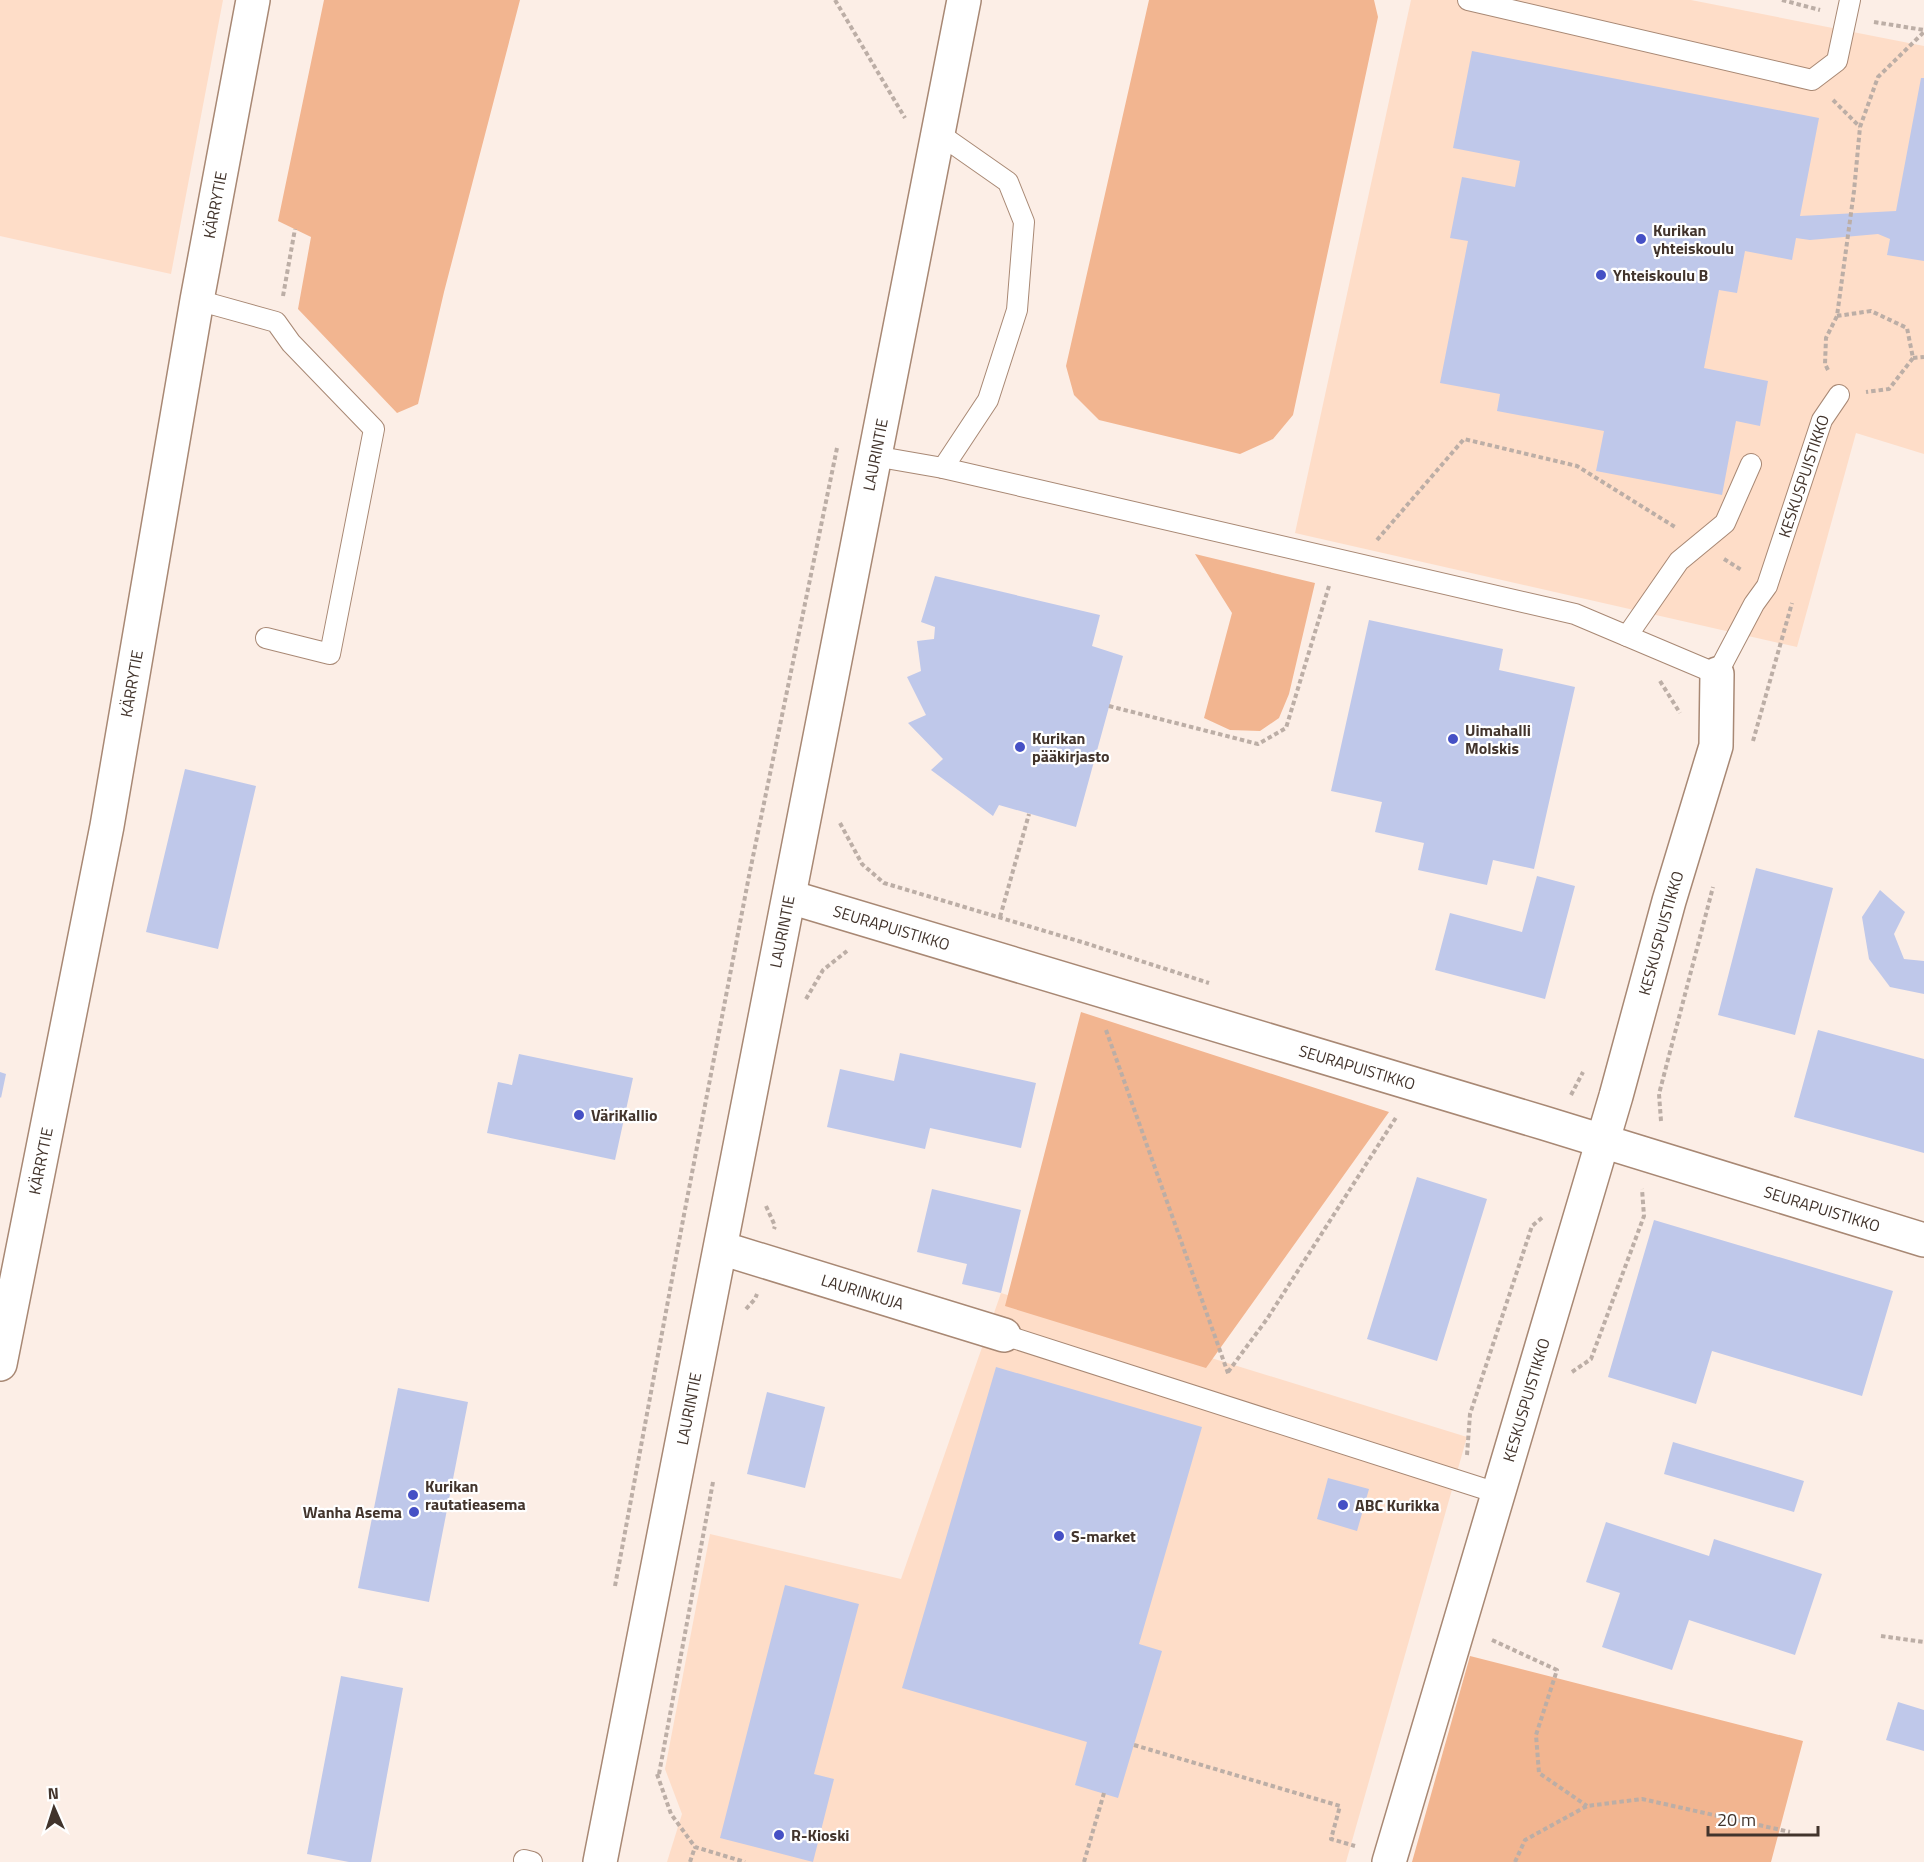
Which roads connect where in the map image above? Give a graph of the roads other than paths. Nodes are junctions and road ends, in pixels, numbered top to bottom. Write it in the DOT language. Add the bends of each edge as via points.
graph roads {
  1 [pos="253,0"];
  2 [pos="964,0"];
  3 [pos="1468,0"];
  4 [pos="1850,0"];
  5 [pos="938,134"];
  6 [pos="197,300"];
  7 [pos="1839,395"];
  8 [pos="874,456"];
  9 [pos="1751,464"];
  10 [pos="943,468"];
  11 [pos="1627,636"];
  12 [pos="266,638"];
  13 [pos="1717,674"];
  14 [pos="790,897"];
  15 [pos="1601,1142"];
  16 [pos="1924,1240"];
  17 [pos="721,1248"];
  18 [pos="6,1301"];
  19 [pos="1004,1335"];
  20 [pos="0,1364"];
  21 [pos="1497,1493"];
  22 [pos="600,1862"];
  23 [pos="1389,1862"];
  1 -- 6 [label="street, KÄRRYTIE"];
  2 -- 5 [label="street, LAURINTIE"];
  3 -- 4 [label="lane" via="1812,80 1837,61"];
  5 -- 8 [label="street, LAURINTIE"];
  5 -- 10 [label="lane" via="1008,182 1024,222 1017,310 988,400"];
  6 -- 12 [label="lane" via="276,322 291,343 374,429 330,654"];
  6 -- 18 [label="street, KÄRRYTIE" via="107,826"];
  7 -- 13 [label="lane, KESKUSPUISTIKKO" via="1822,420 1767,586"];
  8 -- 10 [label="lane"];
  8 -- 14 [label="street, LAURINTIE"];
  9 -- 11 [label="lane" via="1725,523 1679,561"];
  10 -- 11 [label="lane" via="1575,614"];
  11 -- 13 [label="lane"];
  13 -- 15 [label="street, KESKUSPUISTIKKO" via="1716,746"];
  14 -- 15 [label="street, SEURAPUISTIKKO"];
  14 -- 17 [label="street, LAURINTIE"];
  15 -- 16 [label="street, SEURAPUISTIKKO"];
  15 -- 21 [label="street, KESKUSPUISTIKKO"];
  17 -- 19 [label="street, LAURINKUJA"];
  17 -- 22 [label="street, LAURINTIE"];
  18 -- 20 [label="street, KÄRRYTIE"];
  19 -- 21 [label="lane"];
  21 -- 23 [label="street, KESKUSPUISTIKKO"];
}
